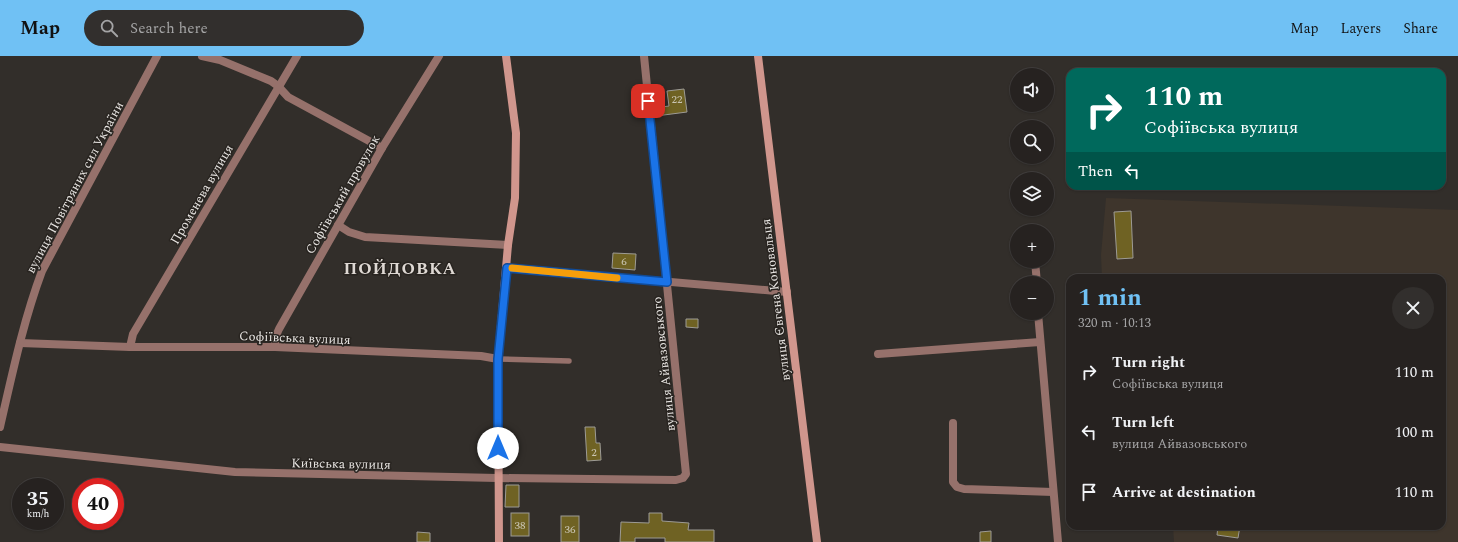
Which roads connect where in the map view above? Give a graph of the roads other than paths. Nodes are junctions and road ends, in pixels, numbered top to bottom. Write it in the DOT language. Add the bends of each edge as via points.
graph roads {
  1 [pos="157,56"];
  2 [pos="202,56"];
  3 [pos="297,56"];
  4 [pos="439,56"];
  5 [pos="506,56"];
  6 [pos="644,56"];
  7 [pos="758,56"];
  8 [pos="278,86"];
  9 [pos="382,148"];
  10 [pos="338,225"];
  11 [pos="508,245"];
  12 [pos="507,268"];
  13 [pos="667,282"];
  14 [pos="787,292"];
  15 [pos="1038,320"];
  16 [pos="1040,342"];
  17 [pos="20,343"];
  18 [pos="130,347"];
  19 [pos="274,348"];
  20 [pos="878,354"];
  21 [pos="498,359"];
  22 [pos="569,361"];
  23 [pos="953,423"];
  24 [pos="0,427"];
  25 [pos="0,447"];
  26 [pos="497,478"];
  27 [pos="683,478"];
  28 [pos="1053,492"];
  29 [pos="498,542"];
  30 [pos="817,542"];
  31 [pos="1058,542"];
  1 -- 17 [label="street, вулиця Повітряних сил України" via="42,271"];
  2 -- 8 [label="street" via="220,60"];
  3 -- 8 [label="street, Променева вулиця"];
  4 -- 9 [label="street, Софіївський провулок"];
  5 -- 11 [label="street" via="516,133 515,198"];
  6 -- 13 [label="street, вулиця Айвазовського"];
  7 -- 14 [label="street, вулиця Євгена Коновальця"];
  8 -- 9 [label="street" via="288,97"];
  8 -- 18 [label="street, Променева вулиця" via="133,334"];
  9 -- 10 [label="street, Софіївський провулок"];
  10 -- 11 [label="street" via="365,237"];
  10 -- 19 [label="street, Софіївський провулок" via="279,329"];
  11 -- 12 [label="street"];
  12 -- 13 [label="street"];
  12 -- 21 [label="street"];
  13 -- 14 [label="street"];
  13 -- 27 [label="street, вулиця Айвазовського" via="686,474"];
  14 -- 30 [label="street, вулиця Євгена Коновальця"];
  15 -- 16 [label="street"];
  16 -- 20 [label="street"];
  16 -- 28 [label="street"];
  17 -- 18 [label="street, Софіївська вулиця"];
  17 -- 24 [label="street, вулиця Повітряних сил України"];
  18 -- 19 [label="street, Софіївська вулиця"];
  19 -- 21 [label="street, Софіївська вулиця" via="481,356"];
  21 -- 22 [label="lane, Софіївська вулиця"];
  21 -- 26 [label="street"];
  23 -- 28 [label="street" via="953,482 957,487"];
  25 -- 26 [label="street, Київська вулиця" via="235,472"];
  26 -- 27 [label="street, Київська вулиця"];
  26 -- 29 [label="street"];
  28 -- 31 [label="street"];
}
